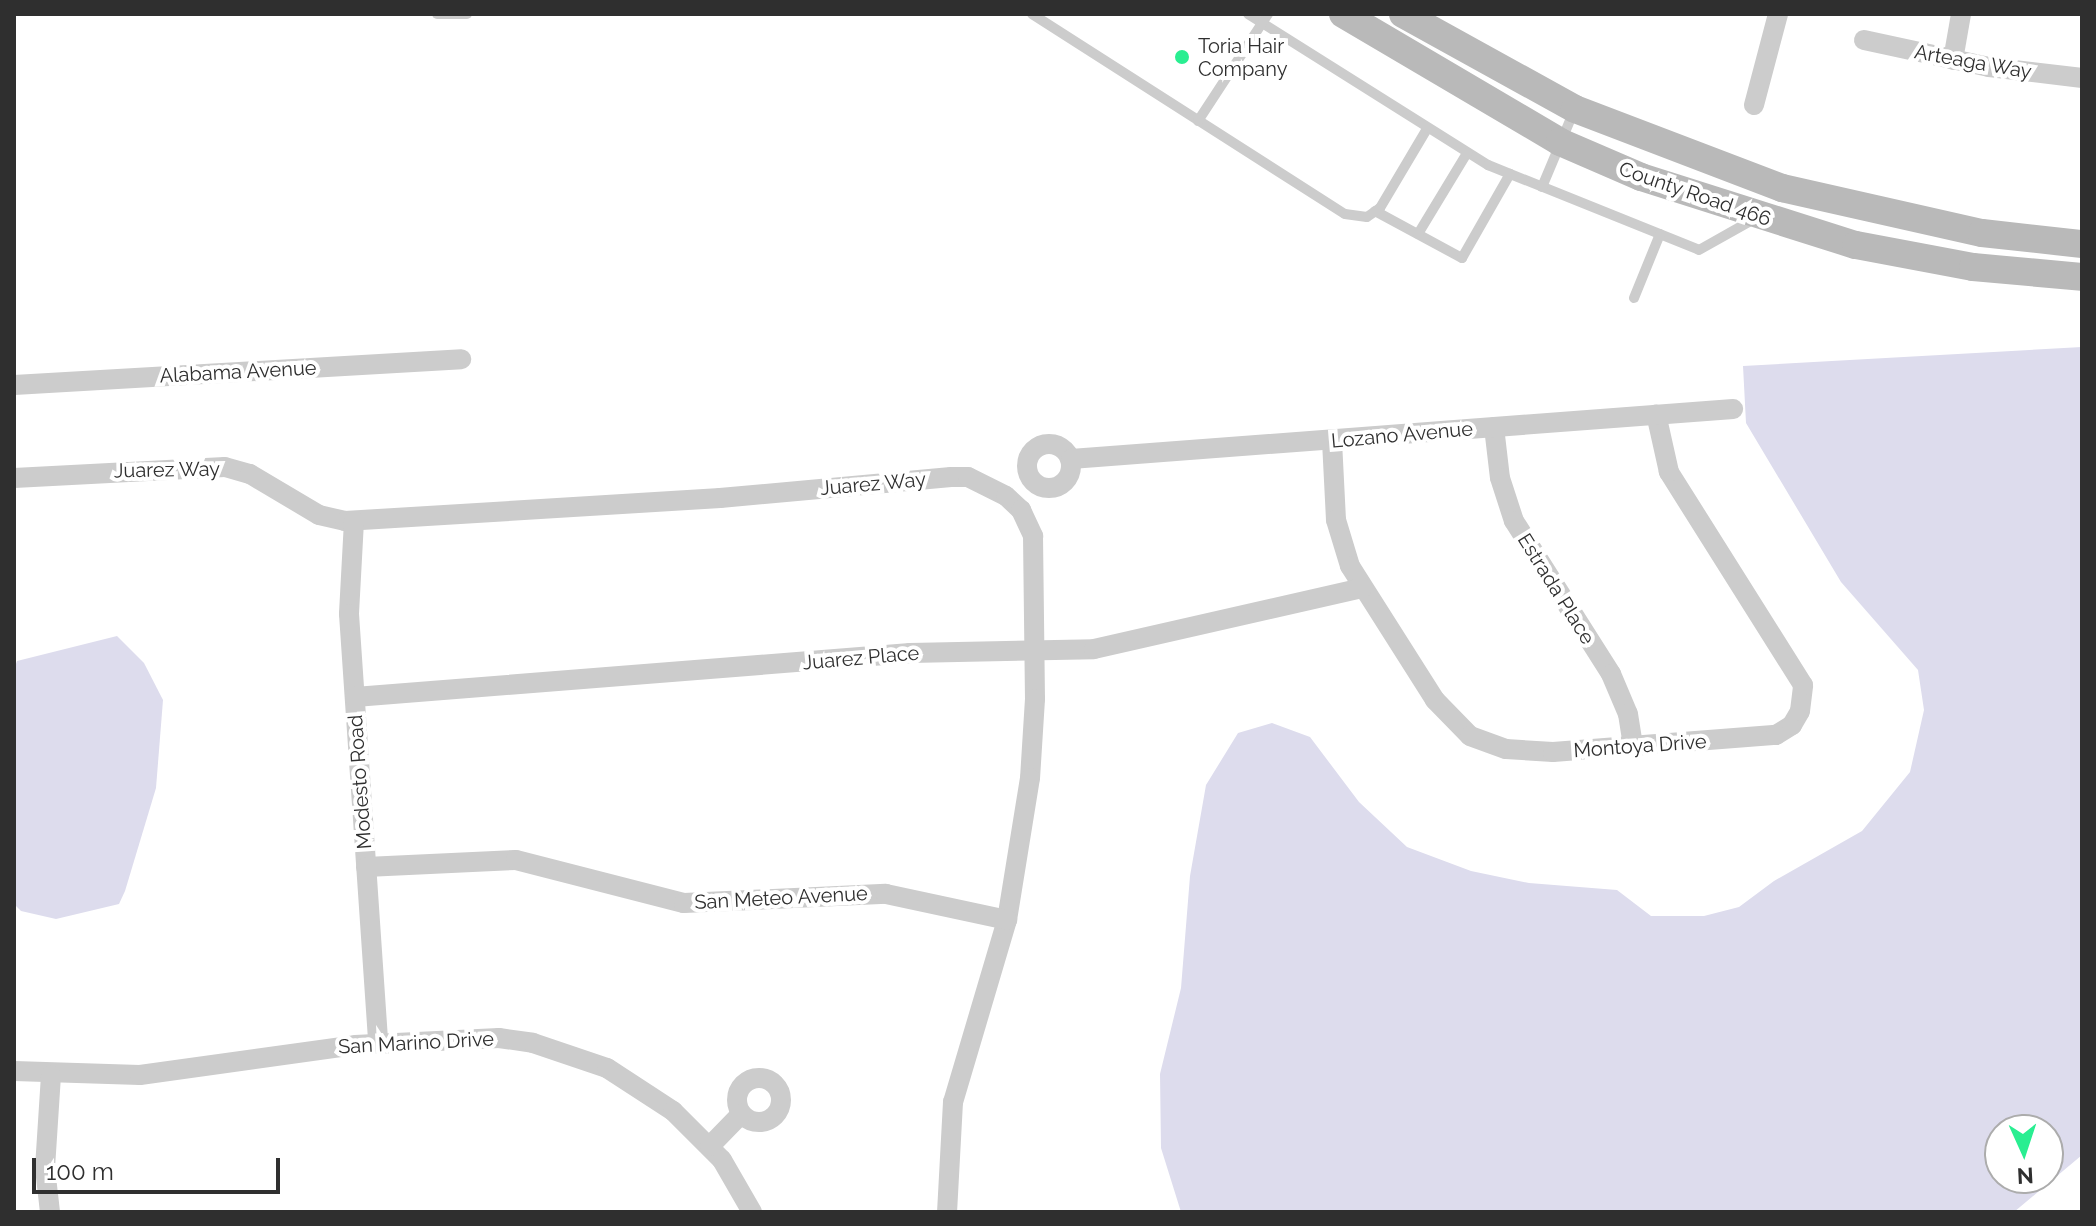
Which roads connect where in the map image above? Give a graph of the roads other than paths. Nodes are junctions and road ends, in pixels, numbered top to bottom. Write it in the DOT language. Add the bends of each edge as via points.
graph roads {
  1 [pos="437,14"];
  2 [pos="467,14"];
  3 [pos="1032,14"];
  4 [pos="1248,14"];
  5 [pos="1343,14"];
  6 [pos="1403,14"];
  7 [pos="1778,14"];
  8 [pos="1961,14"];
  9 [pos="1264,18"];
  10 [pos="1864,40"];
  11 [pos="1953,60"];
  12 [pos="2082,78"];
  13 [pos="1754,105"];
  14 [pos="1575,109"];
  15 [pos="1198,121"];
  16 [pos="1427,129"];
  17 [pos="1560,142"];
  18 [pos="1467,153"];
  19 [pos="1510,174"];
  20 [pos="1542,187"];
  21 [pos="1375,211"];
  22 [pos="1758,217"];
  23 [pos="1418,234"];
  24 [pos="1660,234"];
  25 [pos="2082,244"];
  26 [pos="2082,277"];
  27 [pos="1634,298"];
  28 [pos="461,359"];
  29 [pos="14,385"];
  30 [pos="1733,409"];
  31 [pos="1656,414"];
  32 [pos="1494,427"];
  33 [pos="1332,441"];
  34 [pos="1071,459"];
  35 [pos="14,478"];
  36 [pos="354,521"];
  37 [pos="1362,588"];
  38 [pos="1035,651"];
  39 [pos="355,697"];
  40 [pos="1633,746"];
  41 [pos="366,867"];
  42 [pos="1007,920"];
  43 [pos="378,1044"];
  44 [pos="14,1071"];
  45 [pos="51,1075"];
  46 [pos="741,1114"];
  47 [pos="710,1146"];
  48 [pos="50,1212"];
  49 [pos="752,1212"];
  50 [pos="947,1212"];
  1 -- 2 [label="lane"];
  3 -- 15 [label="lane"];
  4 -- 9 [label="lane"];
  5 -- 17 [label="main road, County Road 466"];
  6 -- 14 [label="main road, County Road 466"];
  7 -- 13 [label="street"];
  8 -- 11 [label="street"];
  9 -- 15 [label="lane"];
  9 -- 16 [label="lane"];
  10 -- 11 [label="street, Arteaga Way"];
  11 -- 12 [label="street, Arteaga Way"];
  14 -- 17 [label="lane"];
  14 -- 25 [label="main road, County Road 466" via="1655,144 1810,195 1982,233"];
  15 -- 21 [label="lane" via="1345,214 1367,217"];
  16 -- 18 [label="lane"];
  16 -- 21 [label="lane"];
  17 -- 20 [label="lane"];
  17 -- 22 [label="main road, County Road 466"];
  18 -- 19 [label="lane"];
  18 -- 23 [label="lane"];
  19 -- 20 [label="lane"];
  19 -- 23 [label="lane" via="1462,258"];
  20 -- 24 [label="lane"];
  21 -- 23 [label="lane"];
  22 -- 24 [label="lane" via="1699,250"];
  22 -- 26 [label="main road, County Road 466" via="1856,245 1973,267"];
  24 -- 27 [label="lane"];
  28 -- 29 [label="street, Alabama Avenue"];
  30 -- 31 [label="street, Lozano Avenue"];
  31 -- 32 [label="street, Lozano Avenue"];
  31 -- 40 [label="street, Montoya Drive" via="1669,472 1796,670 1804,697 1792,725 1776,735"];
  32 -- 33 [label="street, Lozano Avenue"];
  32 -- 40 [label="street, Estrada Place" via="1500,478 1514,521 1611,674 1628,714"];
  33 -- 34 [label="street, Lozano Avenue"];
  33 -- 37 [label="street, Montoya Drive" via="1336,520"];
  35 -- 36 [label="street, Juarez Way" via="225,467 272,485 319,515"];
  36 -- 38 [label="street, Juarez Way" via="968,477 1006,496 1021,510 1033,536"];
  36 -- 39 [label="street, Modesto Road" via="349,584"];
  37 -- 38 [label="street, Juarez Place" via="1125,643"];
  37 -- 40 [label="street, Montoya Drive" via="1435,700 1470,736 1533,752"];
  38 -- 39 [label="street, Juarez Place" via="910,653"];
  38 -- 42 [label="street, Juarez Way" via="1030,778"];
  39 -- 41 [label="street, Modesto Road"];
  41 -- 42 [label="street, San Meteo Avenue" via="516,860 684,903 886,894"];
  41 -- 43 [label="street, Modesto Road"];
  42 -- 50 [label="street, Juarez Way" via="953,1102"];
  43 -- 45 [label="street, San Marino Drive" via="281,1053 175,1072"];
  43 -- 47 [label="street, San Marino Drive" via="499,1038 563,1051 646,1090"];
  44 -- 45 [label="street, San Marino Drive"];
  45 -- 48 [label="street" via="45,1168"];
  46 -- 47 [label="street"];
  47 -- 49 [label="street, San Marino Drive"];
}
